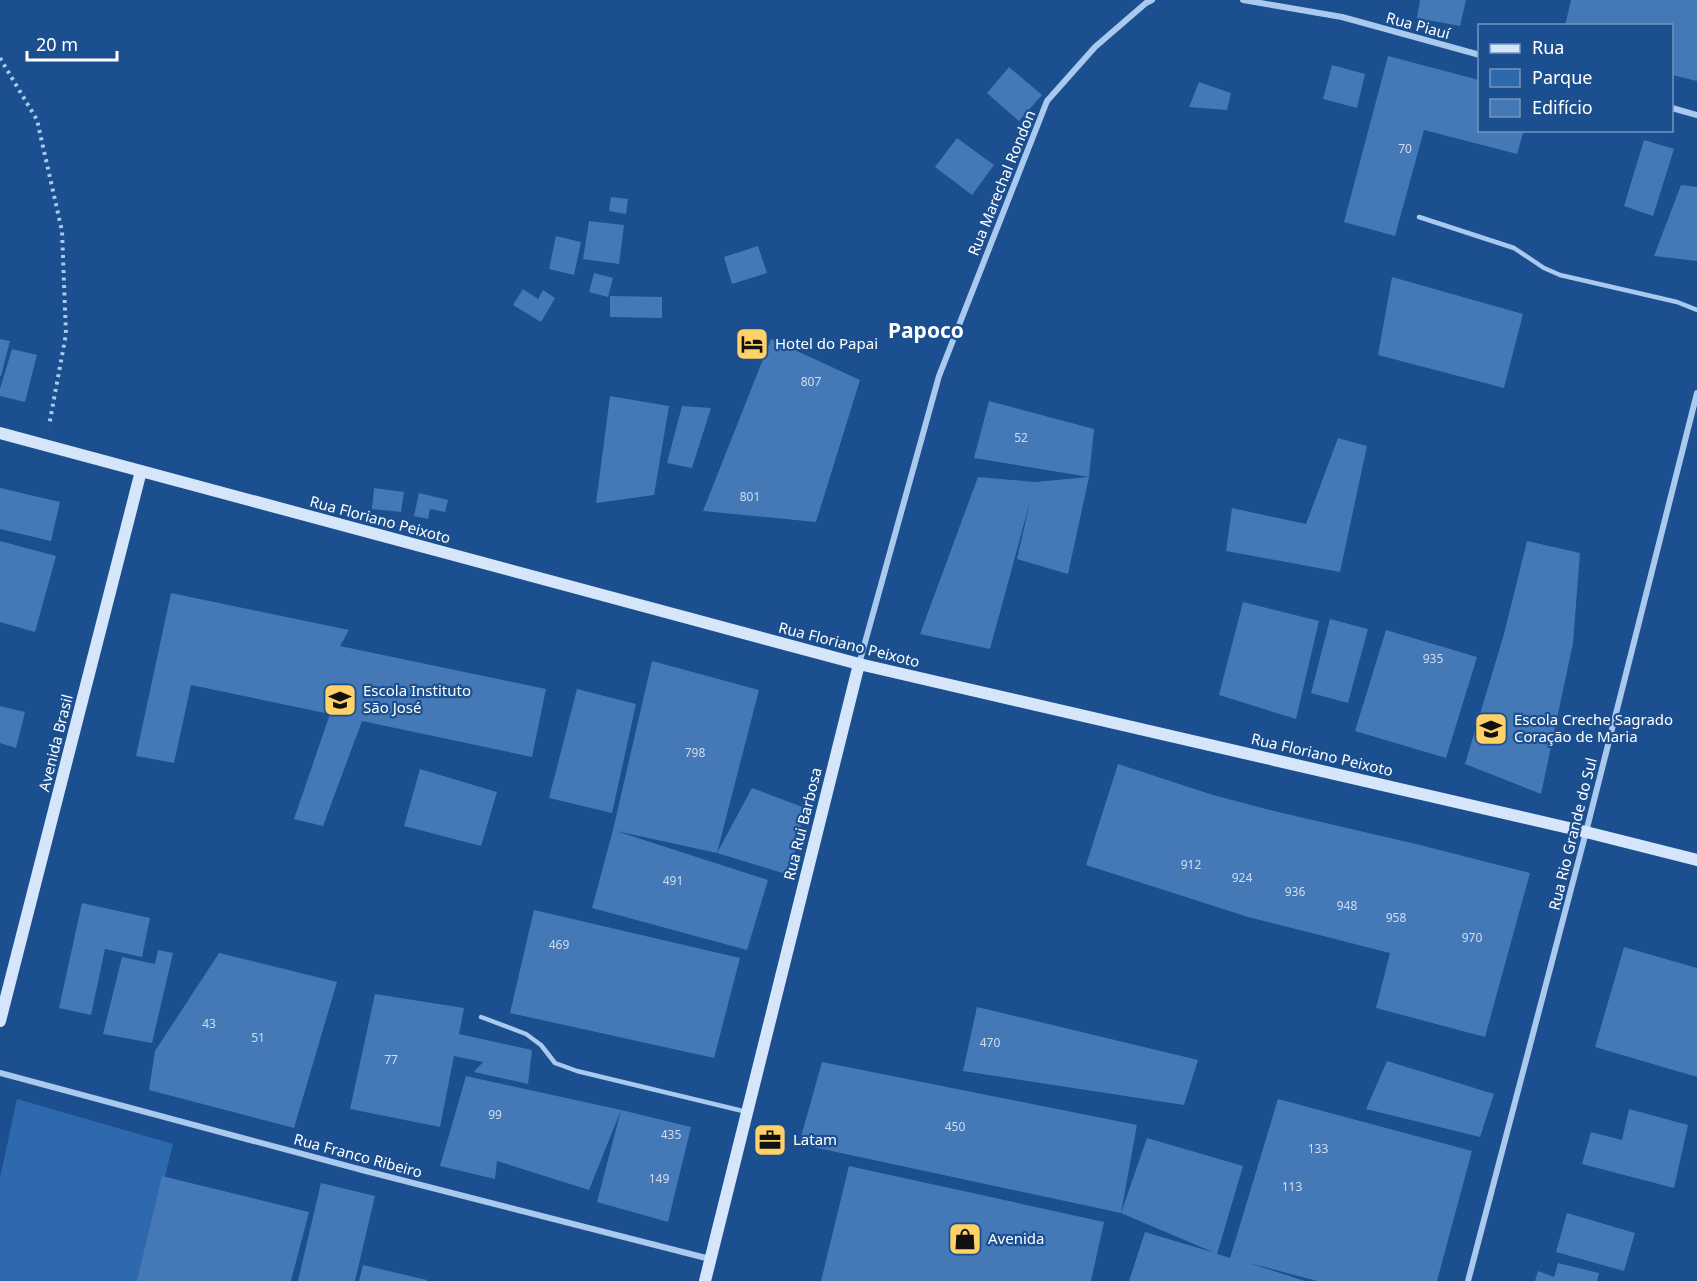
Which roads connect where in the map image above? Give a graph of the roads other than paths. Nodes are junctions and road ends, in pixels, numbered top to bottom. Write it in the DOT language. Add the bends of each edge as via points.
graph roads {
  1 [pos="1152,0"];
  2 [pos="1243,0"];
  3 [pos="1478,55"];
  4 [pos="1673,109"];
  5 [pos="1697,115"];
  6 [pos="1419,217"];
  7 [pos="1697,310"];
  8 [pos="939,376"];
  9 [pos="1697,393"];
  10 [pos="0,433"];
  11 [pos="141,471"];
  12 [pos="859,664"];
  13 [pos="1586,832"];
  14 [pos="1697,860"];
  15 [pos="481,1017"];
  16 [pos="0,1022"];
  17 [pos="0,1073"];
  18 [pos="747,1112"];
  19 [pos="710,1259"];
  20 [pos="705,1281"];
  21 [pos="1468,1281"];
  1 -- 8 [label="street, Rua Marechal Rondon" via="1095,47 1047,101"];
  2 -- 3 [label="street, Rua Piauí" via="1342,17"];
  4 -- 5 [label="street"];
  6 -- 7 [label="lane" via="1514,248 1560,275"];
  8 -- 12 [label="street, Rua Rui Barbosa"];
  9 -- 13 [label="street, Rua Rio Grande do Sul"];
  10 -- 11 [label="main road, Rua Floriano Peixoto"];
  11 -- 12 [label="main road, Rua Floriano Peixoto"];
  11 -- 16 [label="main road, Avenida Brasil"];
  12 -- 13 [label="main road, Rua Floriano Peixoto"];
  12 -- 18 [label="main road, Rua Rui Barbosa"];
  13 -- 14 [label="main road, Rua Floriano Peixoto"];
  13 -- 21 [label="street, Rua Rio Grande do Sul"];
  15 -- 18 [label="lane" via="526,1034 555,1063 566,1067"];
  17 -- 19 [label="street, Rua Franco Ribeiro"];
  18 -- 19 [label="main road, Rua Rui Barbosa"];
  19 -- 20 [label="main road, Rua Rui Barbosa"];
}
